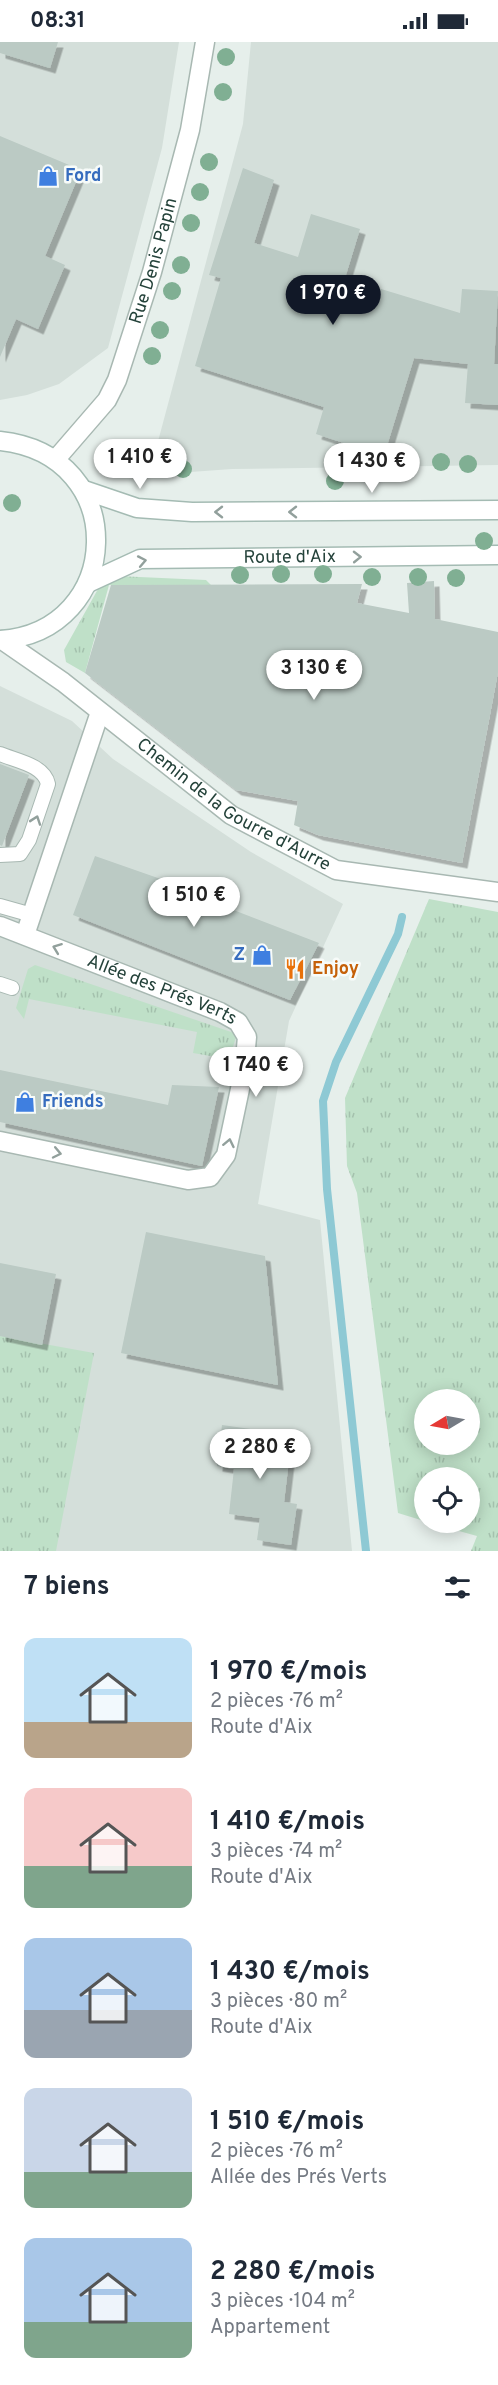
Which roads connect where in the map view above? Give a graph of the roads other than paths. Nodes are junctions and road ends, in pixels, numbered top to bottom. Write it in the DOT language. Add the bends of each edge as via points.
graph roads {
  1 [pos="206,42"];
  2 [pos="0,441"];
  3 [pos="56,459"];
  4 [pos="84,490"];
  5 [pos="498,510"];
  6 [pos="498,555"];
  7 [pos="88,583"];
  8 [pos="1,640"];
  9 [pos="100,712"];
  10 [pos="0,754"];
  11 [pos="0,855"];
  12 [pos="498,892"];
  13 [pos="0,906"];
  14 [pos="32,915"];
  15 [pos="0,927"];
  16 [pos="25,935"];
  17 [pos="0,1141"];
  1 -- 3 [label="street, Rue Denis Papin" via="190,130 142,306 117,380 107,400"];
  2 -- 3 [label="street" via="27,444"];
  3 -- 4 [label="street"];
  5 -- 4 [label="street, one-way" via="192,512 137,508"];
  4 -- 7 [label="street" via="95,520 97,552"];
  7 -- 6 [label="street, Route d'Aix, one-way" via="140,559"];
  7 -- 8 [label="street" via="67,613 37,633"];
  8 -- 9 [label="street, Chemin de la Gourre d'Aurre"];
  9 -- 12 [label="street, Chemin de la Gourre d'Aurre" via="231,815 336,870"];
  9 -- 14 [label="street"];
  11 -- 10 [label="lane, one-way" via="20,854 29,840 48,784 41,770"];
  13 -- 14 [label="lane"];
  14 -- 16 [label="street"];
  15 -- 16 [label="street, Allée des Prés Verts"];
  17 -- 16 [label="street, Allée des Prés Verts, one-way" via="188,1180 210,1177 226,1155 244,1070 247,1037 238,1022"];
}
